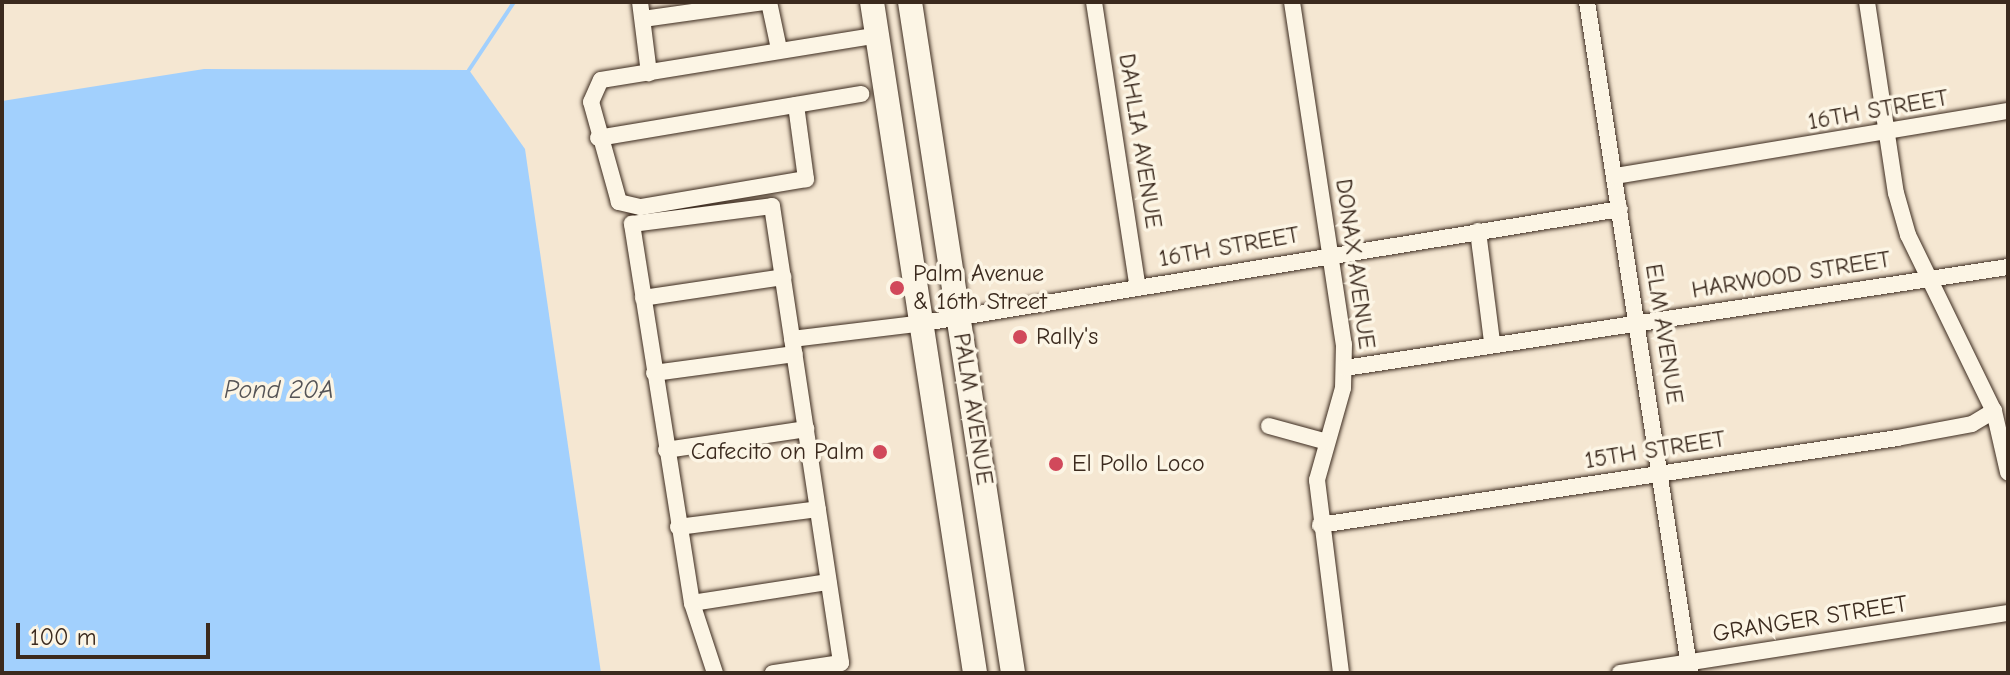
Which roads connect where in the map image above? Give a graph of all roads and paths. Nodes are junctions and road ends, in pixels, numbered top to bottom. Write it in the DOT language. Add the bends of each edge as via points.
graph roads {
  1 [pos="766,2"];
  2 [pos="872,2"];
  3 [pos="910,2"];
  4 [pos="1094,2"];
  5 [pos="1292,2"];
  6 [pos="1587,2"];
  7 [pos="1867,2"];
  8 [pos="642,10"];
  9 [pos="878,35"];
  10 [pos="779,49"];
  11 [pos="649,73"];
  12 [pos="861,94"];
  13 [pos="796,105"];
  14 [pos="2008,111"];
  15 [pos="1887,132"];
  16 [pos="598,138"];
  17 [pos="1615,176"];
  18 [pos="1620,209"];
  19 [pos="1478,231"];
  20 [pos="1331,253"];
  21 [pos="2008,267"];
  22 [pos="783,277"];
  23 [pos="1930,279"];
  24 [pos="1138,288"];
  25 [pos="643,298"];
  26 [pos="959,317"];
  27 [pos="924,323"];
  28 [pos="1638,324"];
  29 [pos="1492,342"];
  30 [pos="794,347"];
  31 [pos="1345,368"];
  32 [pos="654,373"];
  33 [pos="1994,411"];
  34 [pos="1269,426"];
  35 [pos="806,429"];
  36 [pos="1327,442"];
  37 [pos="666,450"];
  38 [pos="2008,472"];
  39 [pos="1662,474"];
  40 [pos="818,509"];
  41 [pos="1320,525"];
  42 [pos="678,527"];
  43 [pos="828,582"];
  44 [pos="692,603"];
  45 [pos="2008,613"];
  46 [pos="1689,668"];
  47 [pos="715,673"];
  48 [pos="773,673"];
  49 [pos="975,673"];
  50 [pos="1013,673"];
  51 [pos="1341,673"];
  52 [pos="1620,673"];
  1 -- 8 [label="street"];
  1 -- 10 [label="street"];
  2 -- 9 [label="highway, PALM AVENUE"];
  3 -- 26 [label="highway, PALM AVENUE"];
  4 -- 24 [label="street, DAHLIA AVENUE"];
  5 -- 20 [label="street, DONAX AVENUE"];
  6 -- 17 [label="street, ELM AVENUE"];
  7 -- 15 [label="street"];
  8 -- 11 [label="street"];
  9 -- 10 [label="street"];
  9 -- 27 [label="highway, PALM AVENUE"];
  10 -- 11 [label="street"];
  11 -- 16 [label="street" via="601,80 596,86 591,102"];
  12 -- 13 [label="street"];
  13 -- 16 [label="street"];
  13 -- 16 [label="street" via="806,179 640,207 619,202"];
  14 -- 15 [label="street, 16TH STREET"];
  15 -- 17 [label="street, 16TH STREET"];
  15 -- 23 [label="street" via="1908,235"];
  17 -- 18 [label="street, ELM AVENUE"];
  18 -- 19 [label="street, 16TH STREET"];
  18 -- 28 [label="street, ELM AVENUE"];
  19 -- 20 [label="street, 16TH STREET"];
  19 -- 29 [label="street"];
  20 -- 24 [label="street, 16TH STREET"];
  20 -- 31 [label="street, DONAX AVENUE"];
  21 -- 23 [label="street, HARWOOD STREET"];
  22 -- 25 [label="street"];
  22 -- 25 [label="street" via="772,206 632,224"];
  22 -- 30 [label="street"];
  23 -- 28 [label="street, HARWOOD STREET"];
  23 -- 33 [label="street"];
  24 -- 26 [label="street, 16TH STREET"];
  25 -- 32 [label="street"];
  26 -- 27 [label="street, 16TH STREET"];
  26 -- 50 [label="highway, PALM AVENUE"];
  27 -- 30 [label="street, 16TH STREET"];
  27 -- 49 [label="highway, PALM AVENUE"];
  28 -- 29 [label="street, HARWOOD STREET"];
  28 -- 39 [label="street, ELM AVENUE"];
  29 -- 31 [label="street, HARWOOD STREET"];
  30 -- 32 [label="street, 16TH STREET"];
  30 -- 35 [label="street"];
  31 -- 36 [label="street, DONAX AVENUE"];
  32 -- 37 [label="street"];
  33 -- 38 [label="street"];
  33 -- 39 [label="street, 15TH STREET" via="1972,424"];
  34 -- 36 [label="street"];
  35 -- 37 [label="street"];
  35 -- 40 [label="street"];
  36 -- 41 [label="street, DONAX AVENUE" via="1317,480"];
  37 -- 42 [label="street"];
  39 -- 41 [label="street, 15TH STREET"];
  39 -- 46 [label="street, ELM AVENUE"];
  40 -- 42 [label="street"];
  40 -- 43 [label="street"];
  41 -- 51 [label="street, DONAX AVENUE"];
  42 -- 44 [label="street"];
  43 -- 44 [label="street"];
  43 -- 48 [label="street" via="841,663"];
  44 -- 47 [label="street"];
  45 -- 46 [label="street, GRANGER STREET"];
  46 -- 52 [label="street, GRANGER STREET"];
}
